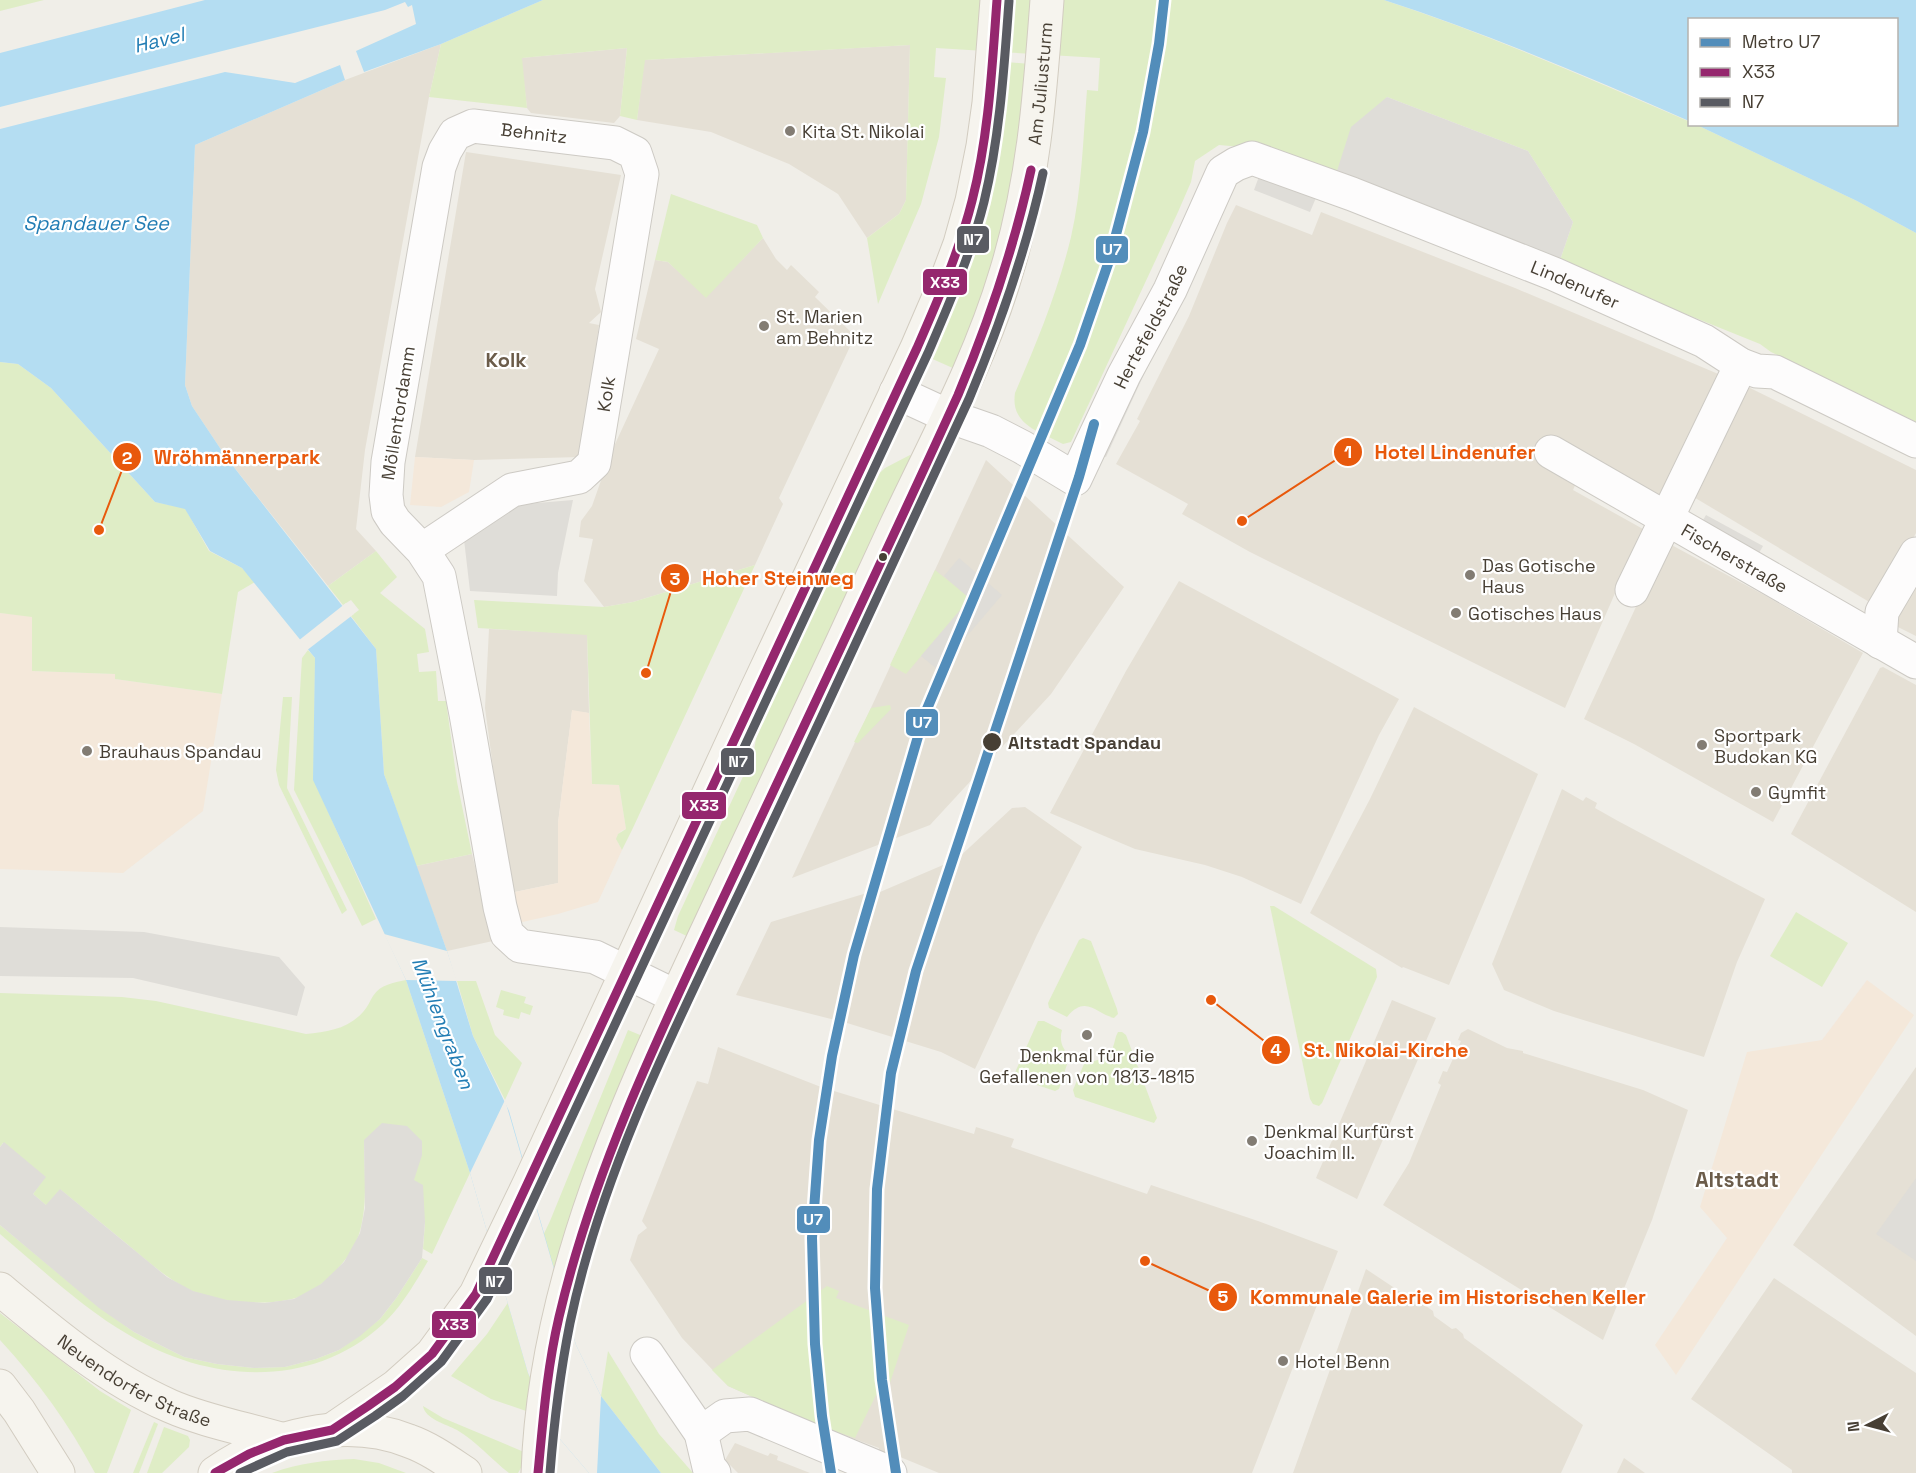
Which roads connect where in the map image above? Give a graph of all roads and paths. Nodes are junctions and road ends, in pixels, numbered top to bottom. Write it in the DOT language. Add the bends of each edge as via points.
graph roads {
  1 [pos="997,0"];
  2 [pos="1047,0"];
  3 [pos="455,134"];
  4 [pos="615,143"];
  5 [pos="1223,172"];
  6 [pos="1741,365"];
  7 [pos="896,392"];
  8 [pos="948,416"];
  9 [pos="1916,441"];
  10 [pos="1551,452"];
  11 [pos="1666,517"];
  12 [pos="422,550"];
  13 [pos="1916,554"];
  14 [pos="1632,590"];
  15 [pos="1880,642"];
  16 [pos="1916,662"];
  17 [pos="627,971"];
  18 [pos="677,997"];
  19 [pos="0,1289"];
  20 [pos="647,1354"];
  21 [pos="0,1386"];
  22 [pos="332,1430"];
  23 [pos="701,1433"];
  24 [pos="284,1440"];
  25 [pos="58,1473"];
  26 [pos="215,1473"];
  27 [pos="465,1473"];
  28 [pos="538,1473"];
  29 [pos="714,1473"];
  30 [pos="890,1473"];
  1 -- 7 [label="main road" via="989,102 972,201 930,317"];
  2 -- 8 [label="main road, Am Juliusturm" via="1034,157 1020,225 989,321"];
  3 -- 4 [label="street, Behnitz" via="474,126"];
  3 -- 12 [label="street, Möllentordamm" via="439,166 388,462 388,511"];
  4 -- 12 [label="street, Kolk" via="635,153 642,174 594,463 579,477 512,490"];
  5 -- 6 [label="street, Lindenufer" via="1252,158 1352,194 1554,274 1704,341"];
  5 -- 8 [label="street, Hertefeldstraße" via="1170,290 1075,479 991,431"];
  6 -- 9 [label="street, Lindenufer" via="1774,372"];
  6 -- 11 [label="street"];
  7 -- 8 [label="street"];
  7 -- 17 [label="main road"];
  8 -- 18 [label="main road, Am Juliusturm"];
  10 -- 11 [label="street, Fischerstraße"];
  11 -- 14 [label="street"];
  11 -- 15 [label="street, Fischerstraße"];
  12 -- 17 [label="street, Möllentordamm" via="439,576 507,934 520,946 595,957"];
  13 -- 15 [label="street" via="1882,612"];
  15 -- 16 [label="street, Fischerstraße"];
  17 -- 18 [label="street, Möllentordamm"];
  17 -- 22 [label="main road" via="476,1294 432,1354 395,1387"];
  18 -- 28 [label="main road, Am Juliusturm" via="614,1144 584,1227 552,1350"];
  19 -- 24 [label="main road, Neuendorfer Straße" via="80,1353 133,1387 184,1411"];
  20 -- 23 [label="street"];
  21 -- 25 [label="main road"];
  22 -- 24 [label="main road"];
  22 -- 27 [label="main road" via="356,1430 408,1440"];
  23 -- 29 [label="street"];
  23 -- 30 [label="street" via="725,1416 750,1414"];
  24 -- 26 [label="main road"];
}
